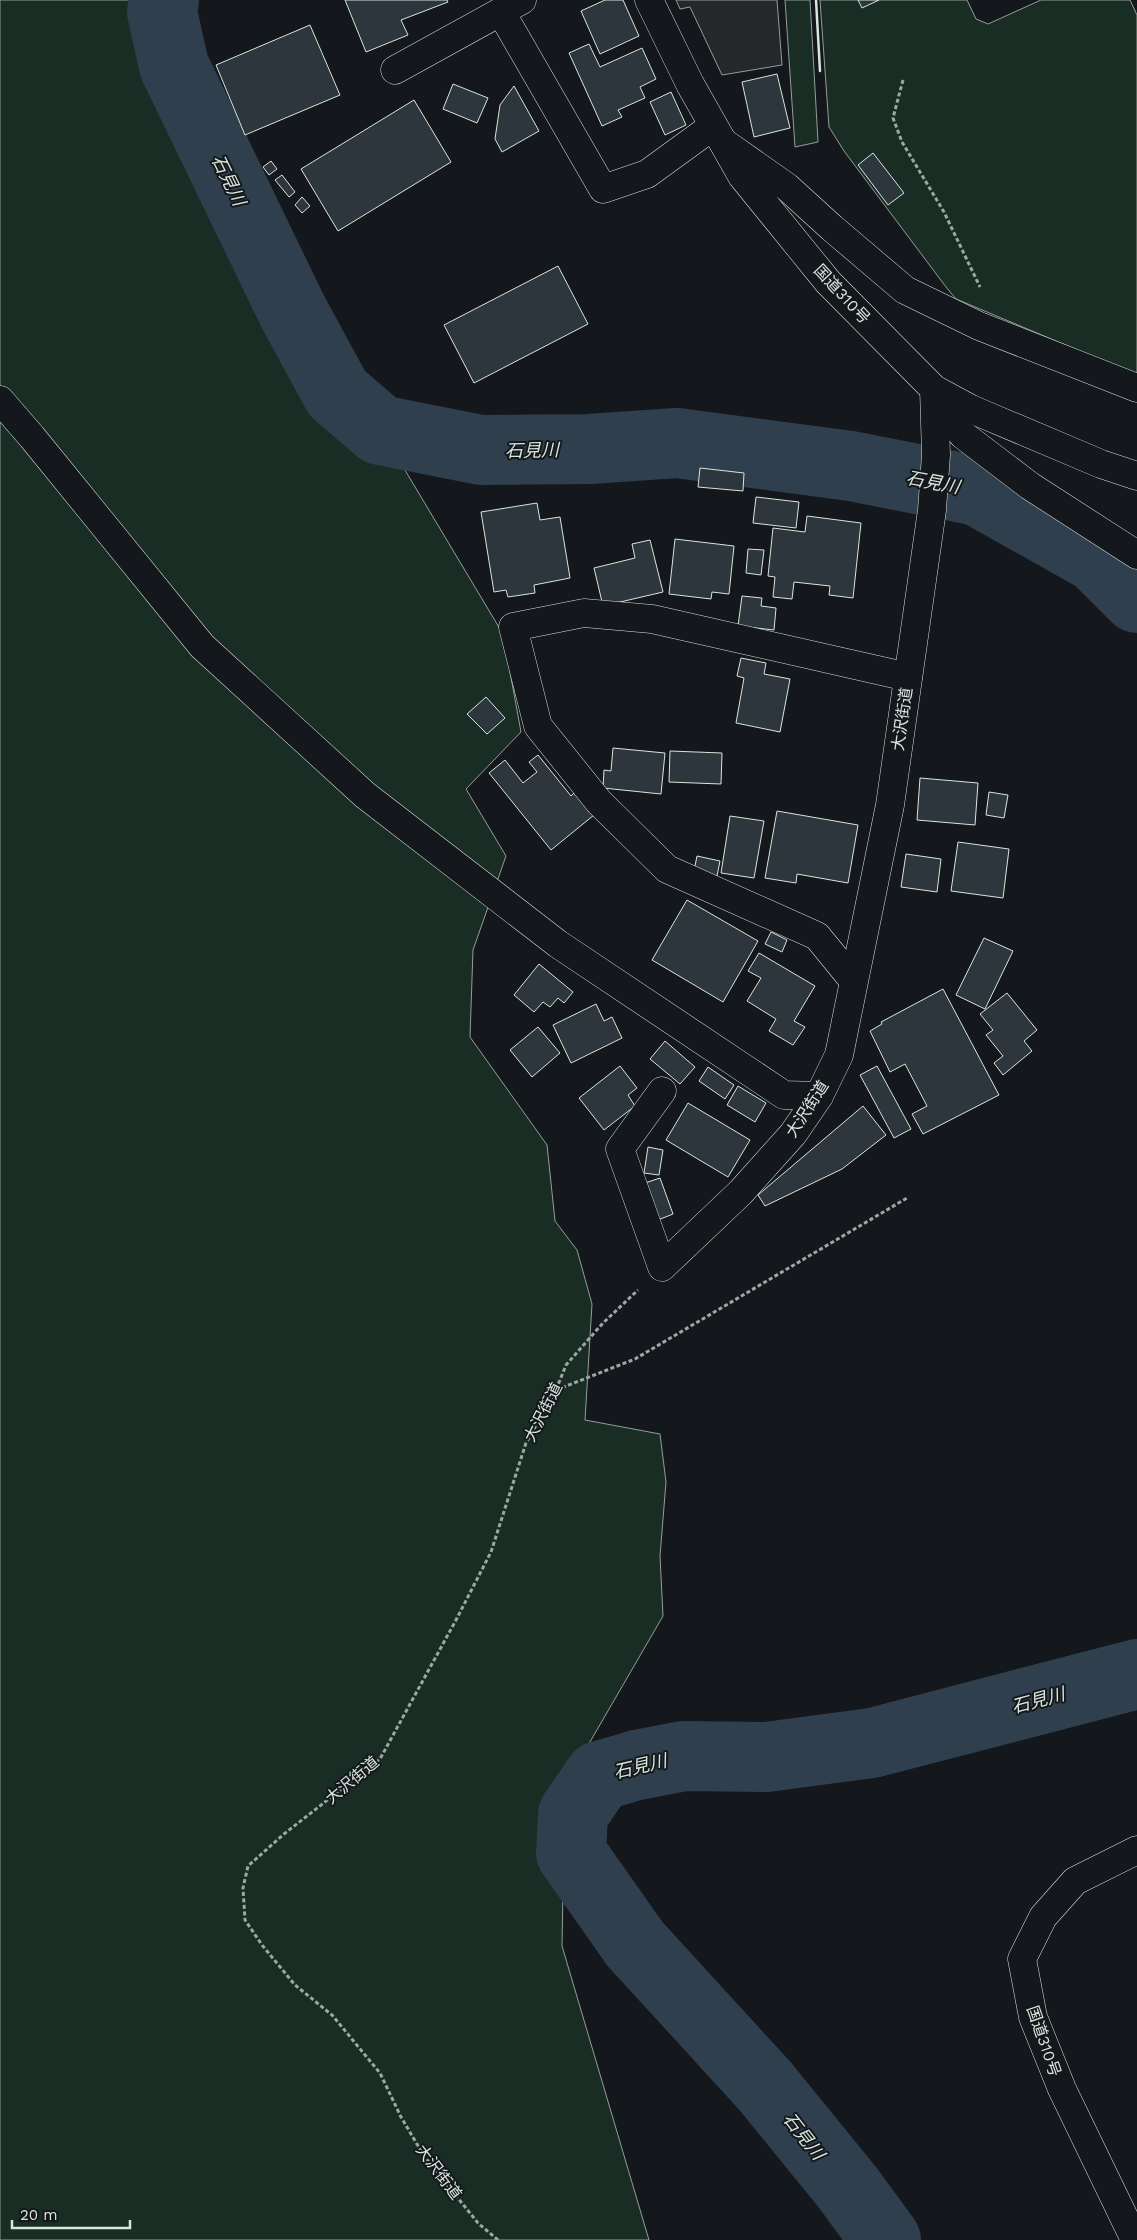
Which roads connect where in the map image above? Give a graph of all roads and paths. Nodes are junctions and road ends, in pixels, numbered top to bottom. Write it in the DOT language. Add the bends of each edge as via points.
graph roads {
  1 [pos="649,0"];
  2 [pos="511,6"];
  3 [pos="395,70"];
  4 [pos="903,80"];
  5 [pos="718,134"];
  6 [pos="988,330"];
  7 [pos="1137,388"];
  8 [pos="934,389"];
  9 [pos="0,400"];
  10 [pos="1137,476"];
  11 [pos="1137,555"];
  12 [pos="908,677"];
  13 [pos="853,980"];
  14 [pos="662,1091"];
  15 [pos="819,1096"];
  16 [pos="907,1198"];
  17 [pos="662,1267"];
  18 [pos="556,1390"];
  19 [pos="1137,1850"];
  20 [pos="498,2240"];
  21 [pos="1135,2240"];
  1 -- 5 [label="main road, 国道310号"];
  2 -- 3 [label="main road"];
  2 -- 5 [label="main road" via="603,189 647,174"];
  4 -- 6 [label="path" via="894,118 902,142 944,212 982,292"];
  5 -- 6 [label="main road" via="787,187 906,290"];
  5 -- 8 [label="main road, 国道310号" via="742,176 828,282"];
  6 -- 7 [label="main road"];
  8 -- 10 [label="main road, 国道310号" via="979,412"];
  8 -- 11 [label="main road" via="946,416 963,434 1030,486"];
  8 -- 12 [label="main road, 大沢街道" via="936,454 932,510"];
  9 -- 15 [label="main road" via="202,646 365,794 558,944 784,1095"];
  12 -- 13 [label="main road, 大沢街道" via="890,804 865,937"];
  12 -- 13 [label="main road" via="652,619 584,613 513,627 538,726 599,802 667,869 817,936"];
  13 -- 15 [label="main road, 大沢街道" via="839,1055"];
  14 -- 17 [label="main road" via="620,1149"];
  15 -- 17 [label="main road, 大沢街道" via="793,1134 741,1192"];
  16 -- 18 [label="path" via="636,1358"];
  17 -- 18 [label="path, 大沢街道" via="603,1322 566,1365"];
  18 -- 20 [label="path, 大沢街道" via="526,1444 491,1552 380,1759 248,1866 243,1888 246,1920 262,1945 295,1985 332,2015 380,2073 424,2156 478,2223"];
  19 -- 21 [label="main road, 国道310号" via="1075,1880 1043,1917 1022,1959 1033,2017 1062,2089"];
}
